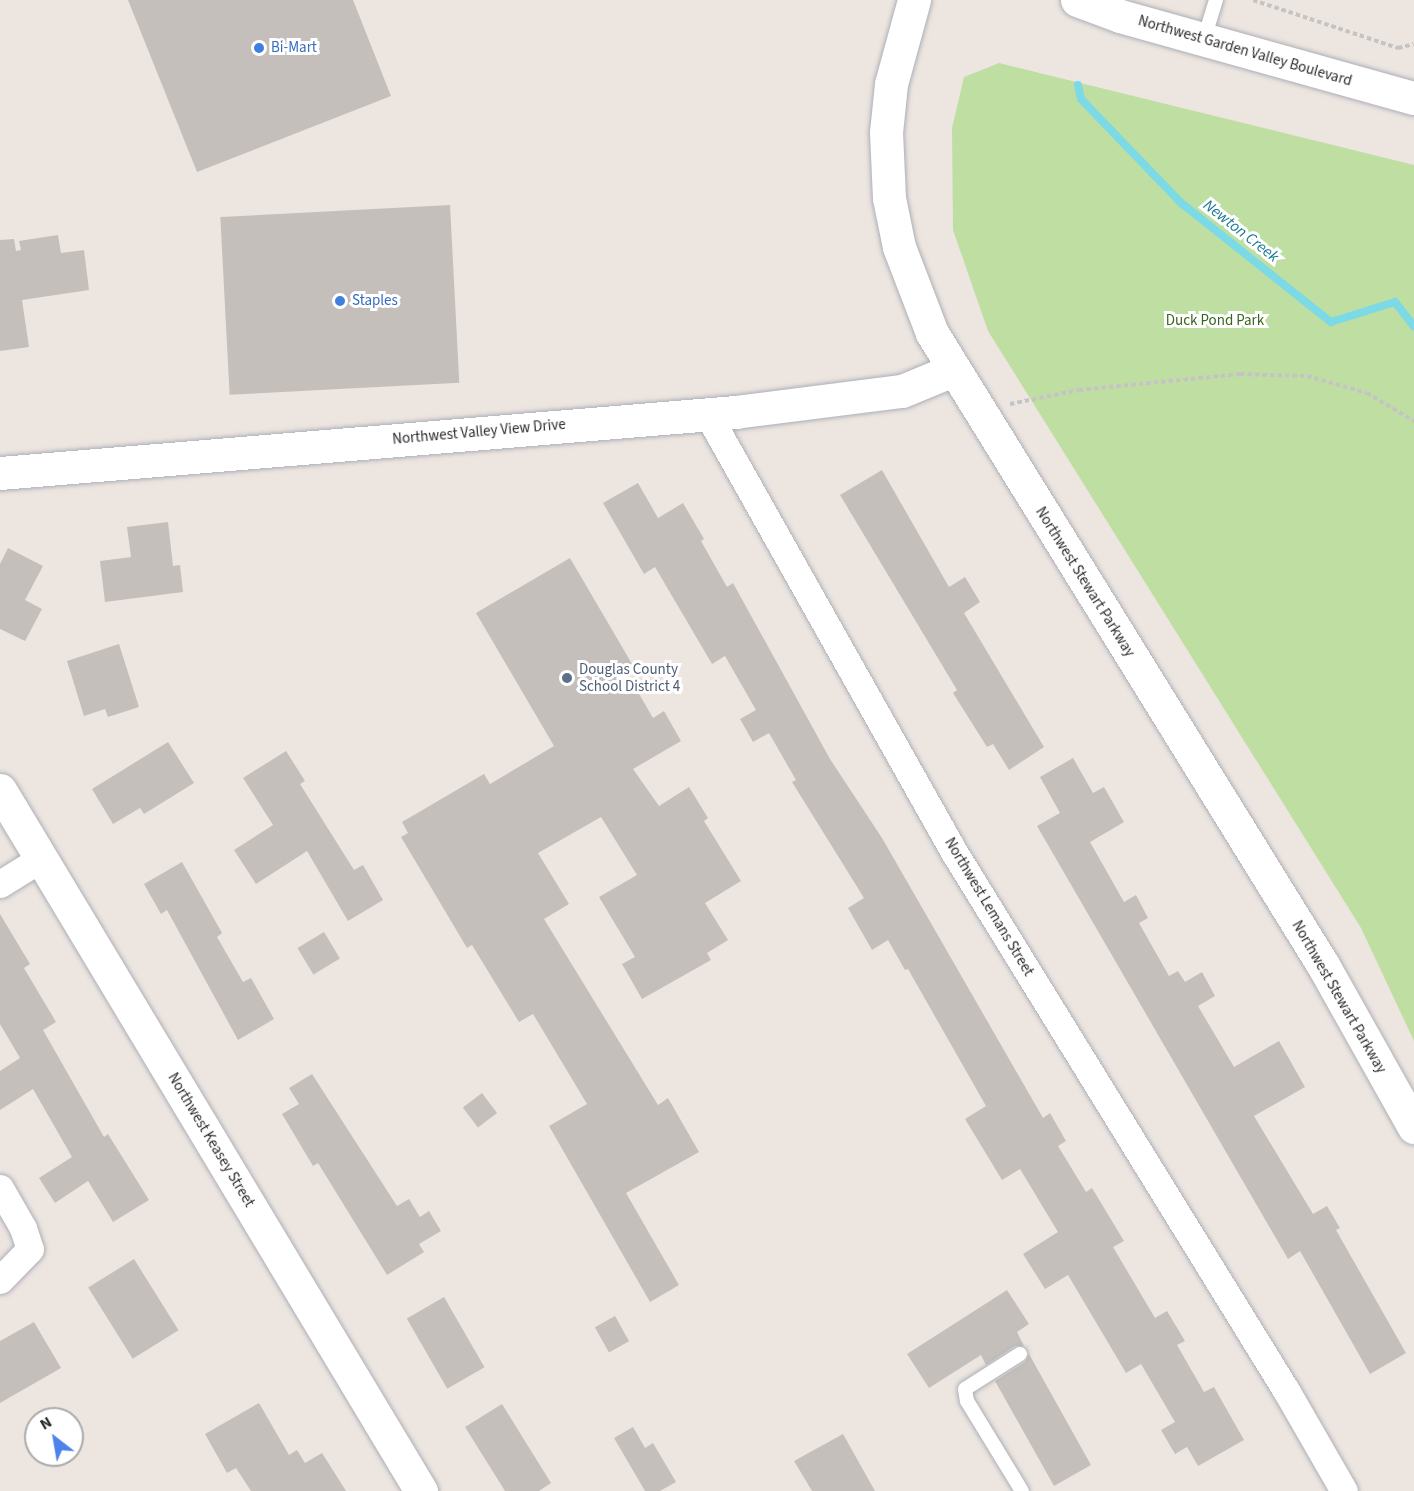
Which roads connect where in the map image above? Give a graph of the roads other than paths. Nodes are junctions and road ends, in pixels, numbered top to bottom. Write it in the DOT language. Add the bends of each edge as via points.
graph roads {
  1 [pos="914,0"];
  2 [pos="1077,0"];
  3 [pos="1216,0"];
  4 [pos="1204,39"];
  5 [pos="1414,98"];
  6 [pos="953,370"];
  7 [pos="707,413"];
  8 [pos="0,473"];
  9 [pos="0,790"];
  10 [pos="42,858"];
  11 [pos="0,884"];
  12 [pos="1414,1127"];
  13 [pos="0,1188"];
  14 [pos="0,1280"];
  15 [pos="1020,1354"];
  16 [pos="421,1491"];
  17 [pos="1022,1491"];
  18 [pos="1344,1491"];
  1 -- 6 [label="street, Northwest Stewart Parkway" via="891,84 886,132 889,198 899,247 915,292"];
  2 -- 4 [label="street, Northwest Garden Valley Boulevard"];
  3 -- 4 [label="lane"];
  4 -- 5 [label="street, Northwest Garden Valley Boulevard"];
  6 -- 7 [label="street, Northwest Valley View Drive" via="902,392"];
  6 -- 12 [label="street, Northwest Stewart Parkway" via="1323,965"];
  7 -- 8 [label="street, Northwest Valley View Drive"];
  7 -- 18 [label="street, Northwest Lemans Street" via="954,852"];
  9 -- 10 [label="street, Northwest Keasey Street"];
  10 -- 11 [label="street"];
  10 -- 16 [label="street, Northwest Keasey Street"];
  13 -- 14 [label="street" via="30,1249"];
  15 -- 17 [label="lane" via="965,1389 967,1401"];
}
